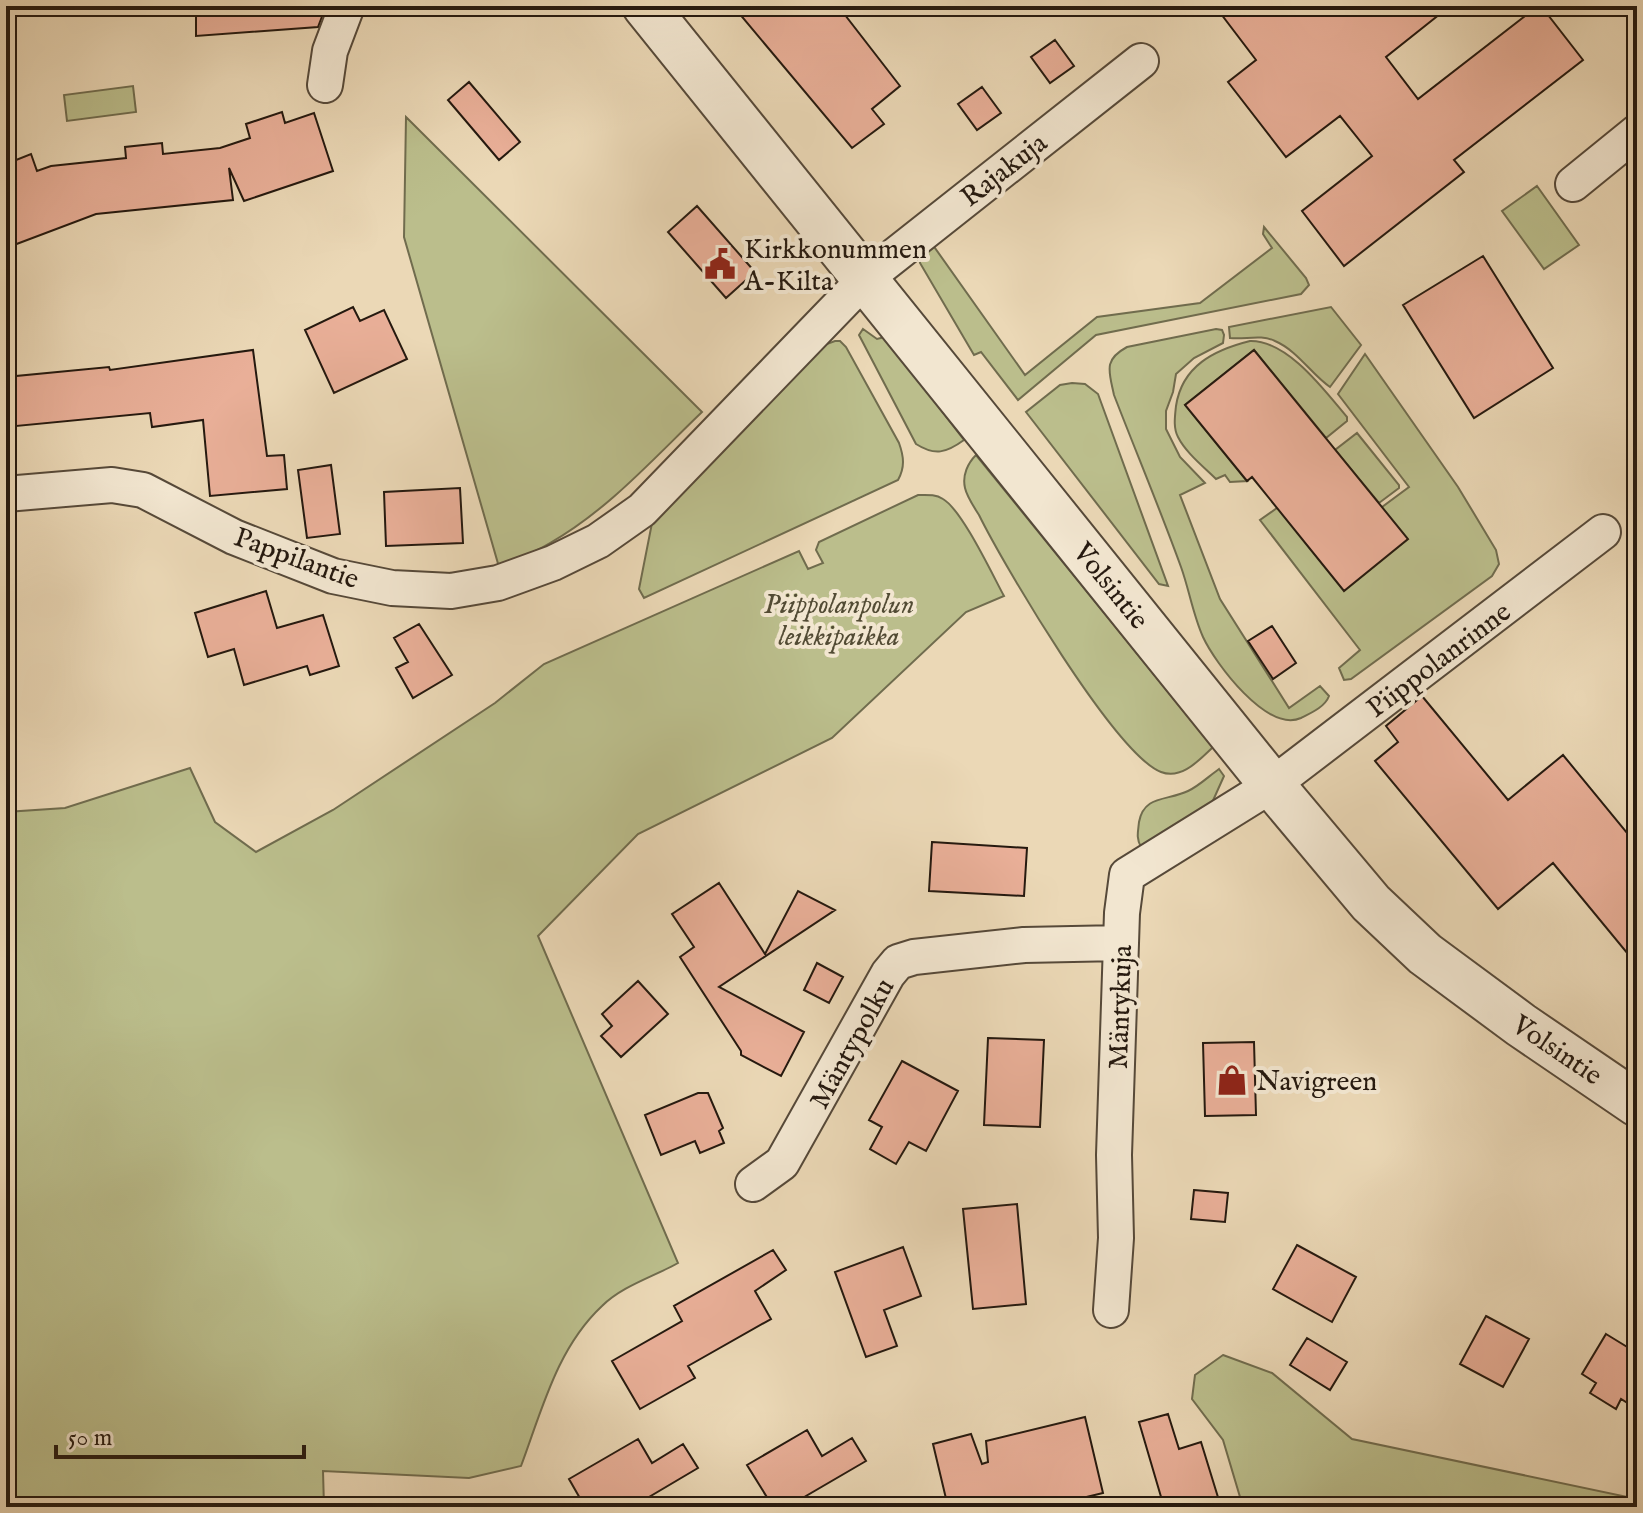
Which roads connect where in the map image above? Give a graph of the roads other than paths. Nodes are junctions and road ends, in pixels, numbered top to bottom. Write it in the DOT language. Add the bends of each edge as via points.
graph roads {
  1 [pos="347,6"];
  2 [pos="645,6"];
  3 [pos="1141,61"];
  4 [pos="325,85"];
  5 [pos="1637,132"];
  6 [pos="1573,184"];
  7 [pos="865,279"];
  8 [pos="6,494"];
  9 [pos="1603,532"];
  10 [pos="1272,785"];
  11 [pos="1121,943"];
  12 [pos="1637,1104"];
  13 [pos="753,1184"];
  14 [pos="1111,1310"];
  1 -- 4 [label="street" via="330,51"];
  2 -- 7 [label="street, Volsintie"];
  3 -- 7 [label="street, Rajakuja"];
  5 -- 6 [label="street"];
  7 -- 8 [label="street, Pappilantie" via="642,510 598,541 498,583 451,591 392,588 333,576 234,537 143,490 112,485"];
  7 -- 10 [label="street, Volsintie"];
  9 -- 10 [label="street, Piippolanrinne"];
  10 -- 11 [label="street, Mäntykuja" via="1127,875"];
  10 -- 12 [label="street, Volsintie" via="1371,903 1425,954"];
  11 -- 13 [label="street, Mäntypolku" via="1024,945 898,962 782,1163"];
  11 -- 14 [label="street, Mäntykuja"];
}
